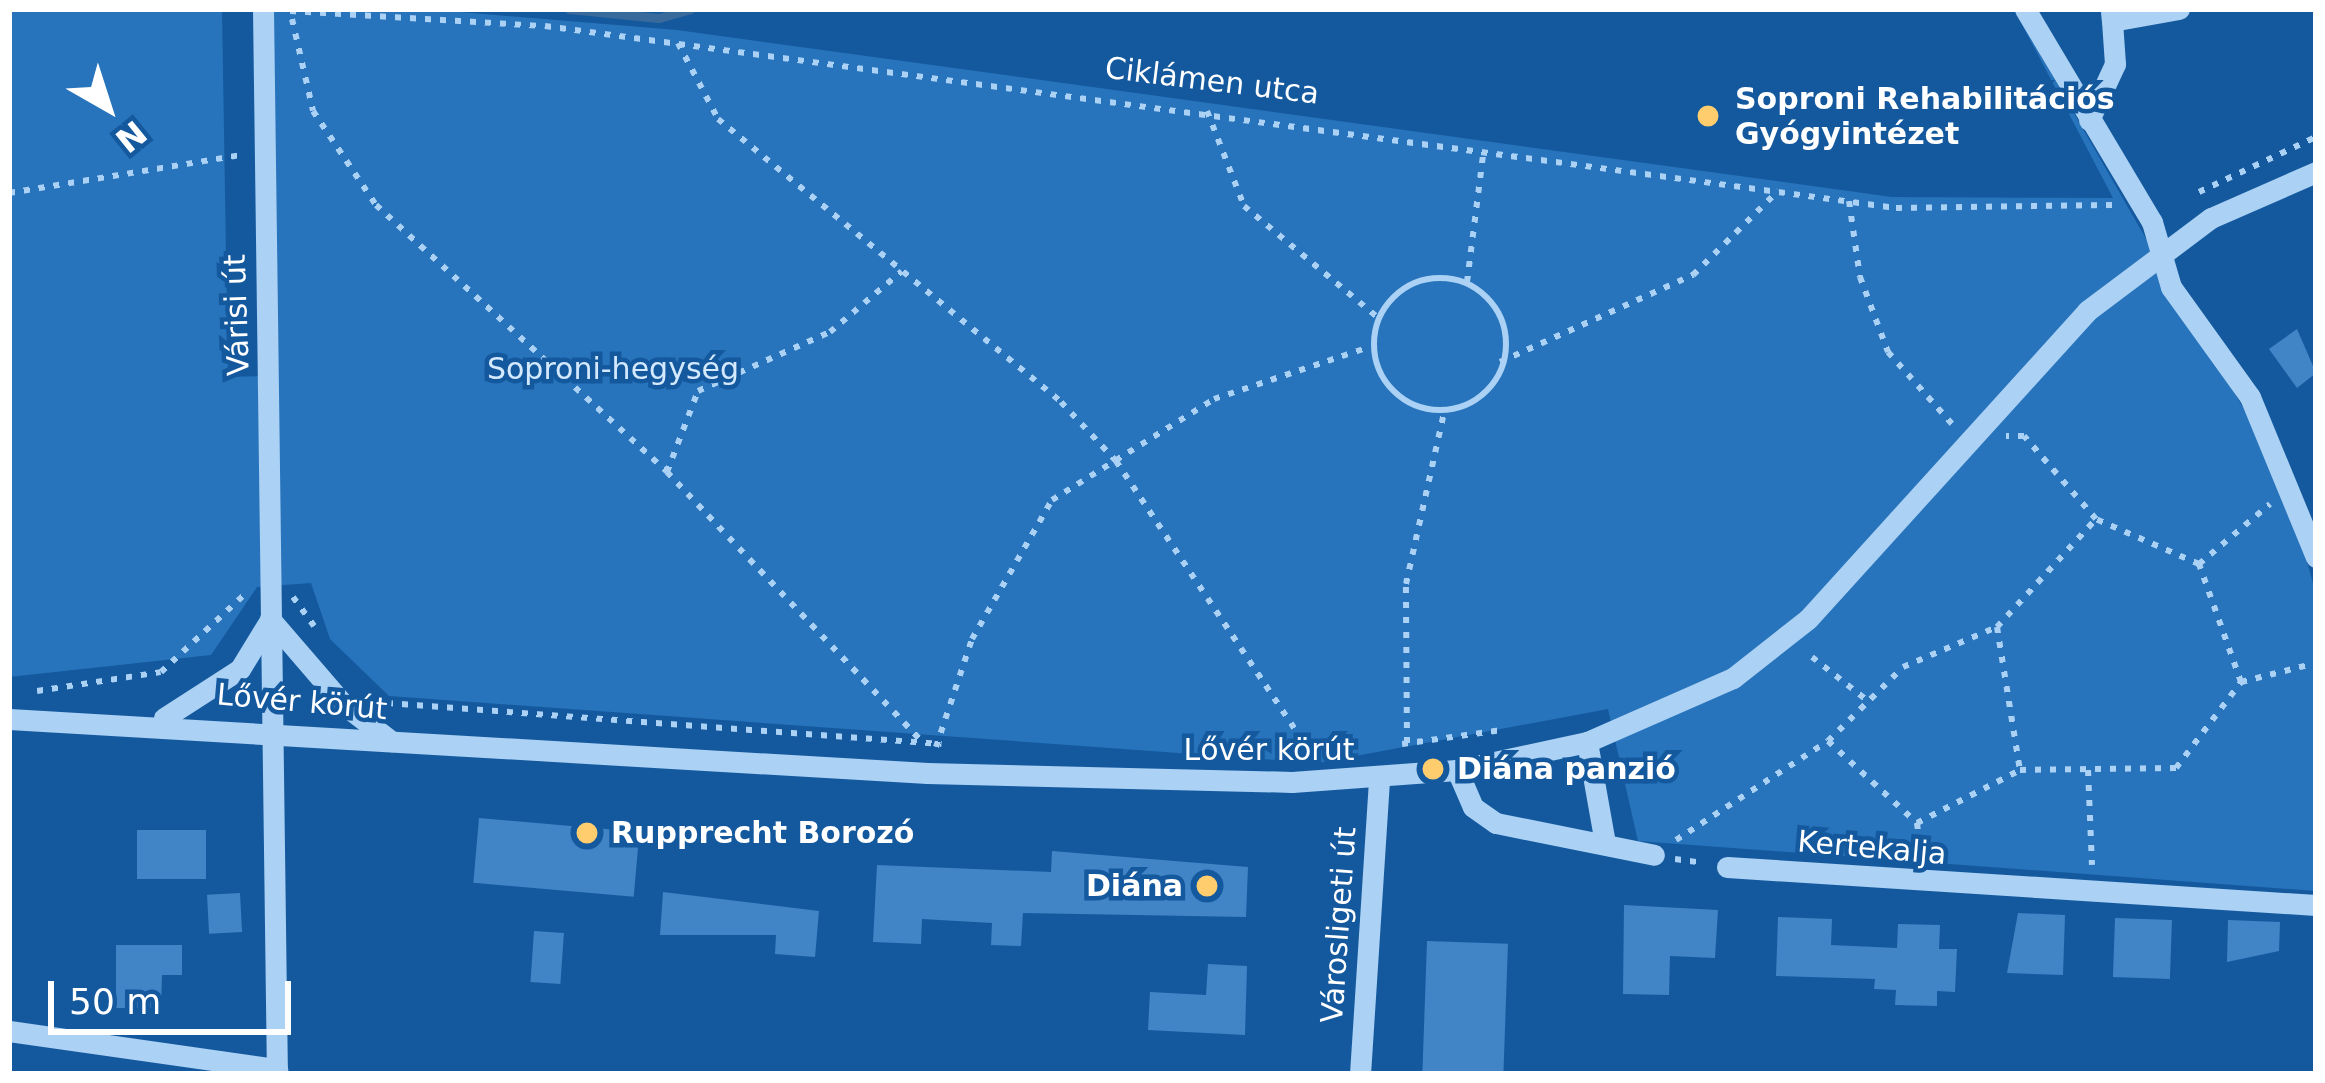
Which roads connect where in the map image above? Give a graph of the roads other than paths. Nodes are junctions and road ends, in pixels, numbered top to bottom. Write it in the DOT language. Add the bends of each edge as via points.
graph roads {
  1 [pos="263,9"];
  2 [pos="2025,9"];
  3 [pos="2179,9"];
  4 [pos="2111,15"];
  5 [pos="2090,120"];
  6 [pos="2316,172"];
  7 [pos="2161,251"];
  8 [pos="2316,557"];
  9 [pos="270,619"];
  10 [pos="9,718"];
  11 [pos="158,720"];
  12 [pos="274,727"];
  13 [pos="392,741"];
  14 [pos="1586,742"];
  15 [pos="1457,770"];
  16 [pos="1379,779"];
  17 [pos="1604,837"];
  18 [pos="1654,855"];
  19 [pos="1727,867"];
  20 [pos="2316,904"];
  21 [pos="9,1031"];
  22 [pos="277,1072"];
  23 [pos="1360,1074"];
  1 -- 9 [label="street, Várisi út"];
  2 -- 5 [label="street"];
  3 -- 4 [label="street"];
  4 -- 5 [label="street" via="2115,64"];
  5 -- 7 [label="street"];
  6 -- 7 [label="street, Lővér körút"];
  7 -- 8 [label="street" via="2171,287 2250,397"];
  7 -- 14 [label="street, Lővér körút" via="2087,311 1808,619 1733,678"];
  9 -- 11 [label="street" via="241,669"];
  9 -- 12 [label="street, Várisi út"];
  9 -- 13 [label="street" via="343,704"];
  10 -- 11 [label="street, Lővér körút"];
  11 -- 12 [label="street, Lővér körút"];
  12 -- 13 [label="street, Lővér körút"];
  12 -- 22 [label="street, Várisi út"];
  13 -- 16 [label="street, Lővér körút" via="927,773"];
  14 -- 15 [label="street, Lővér körút"];
  14 -- 17 [label="street"];
  15 -- 16 [label="street, Lővér körút"];
  15 -- 17 [label="street" via="1473,807 1496,823"];
  16 -- 23 [label="street, Városligeti út"];
  17 -- 18 [label="street"];
  19 -- 20 [label="street, Kertekalja"];
  21 -- 22 [label="street"];
}
